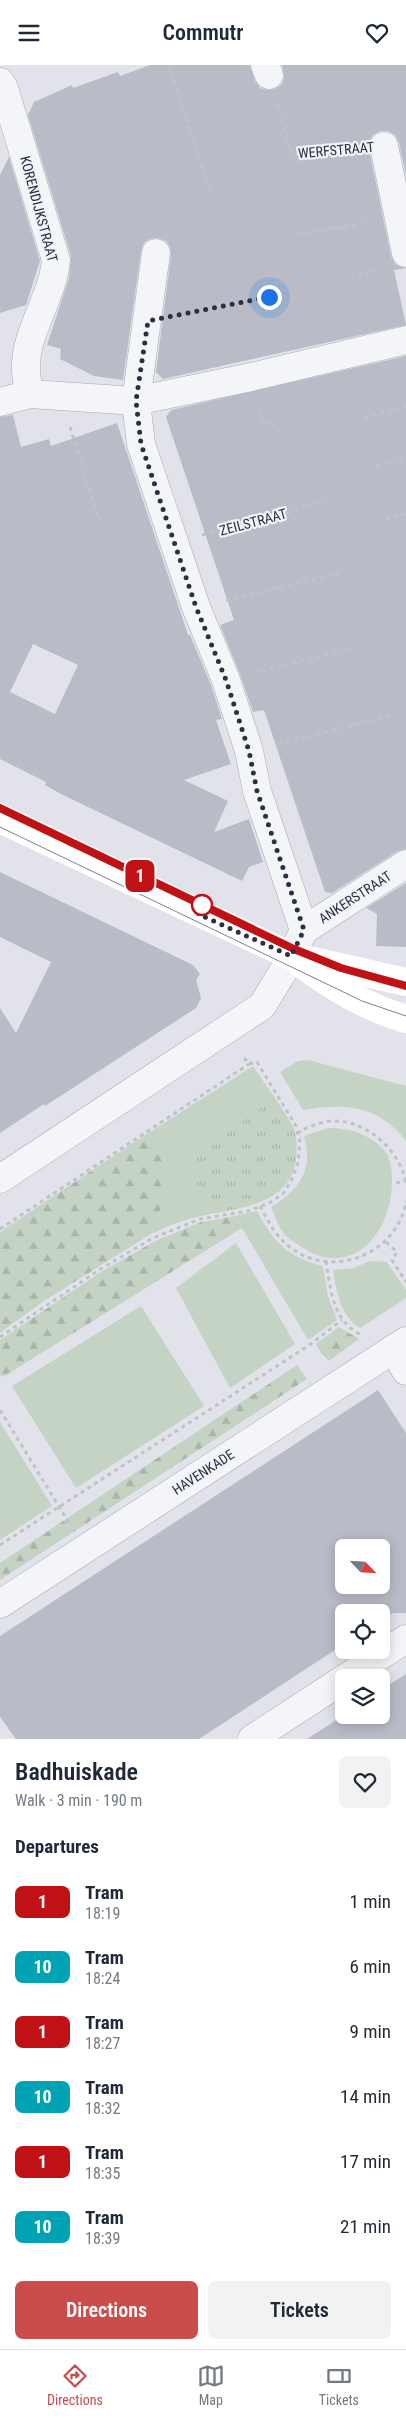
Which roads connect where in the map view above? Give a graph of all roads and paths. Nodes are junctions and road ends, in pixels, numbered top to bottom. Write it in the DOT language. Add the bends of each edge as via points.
graph roads {
  1 [pos="10,65"];
  2 [pos="169,65"];
  3 [pos="267,70"];
  4 [pos="0,71"];
  5 [pos="0,82"];
  6 [pos="384,146"];
  7 [pos="211,194"];
  8 [pos="399,218"];
  9 [pos="297,234"];
  10 [pos="156,253"];
  11 [pos="397,261"];
  12 [pos="350,276"];
  13 [pos="269,297"];
  14 [pos="148,321"];
  15 [pos="406,340"];
  16 [pos="251,377"];
  17 [pos="30,394"];
  18 [pos="68,397"];
  19 [pos="136,401"];
  20 [pos="0,402"];
  21 [pos="406,406"];
  22 [pos="365,418"];
  23 [pos="290,430"];
  24 [pos="406,458"];
  25 [pos="376,466"];
  26 [pos="332,500"];
  27 [pos="406,514"];
  28 [pos="386,519"];
  29 [pos="100,521"];
  30 [pos="173,542"];
  31 [pos="341,573"];
  32 [pos="196,607"];
  33 [pos="353,649"];
  34 [pos="226,680"];
  35 [pos="390,716"];
  36 [pos="249,751"];
  37 [pos="0,819"];
  38 [pos="406,864"];
  39 [pos="304,930"];
  40 [pos="291,956"];
  41 [pos="406,982"];
  42 [pos="406,1019"];
  43 [pos="226,1032"];
  44 [pos="249,1064"];
  45 [pos="297,1133"];
  46 [pos="0,1179"];
  47 [pos="406,1181"];
  48 [pos="396,1183"];
  49 [pos="406,1201"];
  50 [pos="260,1206"];
  51 [pos="0,1229"];
  52 [pos="386,1242"];
  53 [pos="326,1261"];
  54 [pos="406,1281"];
  55 [pos="342,1320"];
  56 [pos="0,1337"];
  57 [pos="402,1354"];
  58 [pos="0,1410"];
  59 [pos="58,1506"];
  60 [pos="65,1517"];
  61 [pos="0,1545"];
  62 [pos="0,1604"];
  63 [pos="406,1639"];
  64 [pos="360,1669"];
  65 [pos="335,1685"];
  66 [pos="252,1739"];
  1 -- 4 [label="street"];
  2 -- 7 [label="path"];
  3 -- 6 [label="path, WERFSTRAAT" via="292,154"];
  5 -- 17 [label="street, KORENDIJKSTRAAT" via="56,260 55,276 29,346 26,369"];
  6 -- 8 [label="street"];
  8 -- 9 [label="path"];
  8 -- 11 [label="street"];
  10 -- 14 [label="street"];
  11 -- 12 [label="path"];
  13 -- 14 [label="path"];
  14 -- 19 [label="street"];
  15 -- 16 [label="street"];
  16 -- 19 [label="street"];
  16 -- 23 [label="path" via="263,423 276,425 279,433"];
  17 -- 18 [label="street"];
  17 -- 20 [label="street"];
  18 -- 19 [label="street"];
  18 -- 29 [label="path" via="70,432"];
  19 -- 30 [label="street" via="141,444"];
  21 -- 22 [label="path"];
  24 -- 25 [label="path"];
  26 -- 30 [label="path, ZEILSTRAAT"];
  27 -- 28 [label="path"];
  30 -- 32 [label="street"];
  31 -- 32 [label="path"];
  32 -- 34 [label="street"];
  33 -- 34 [label="path"];
  34 -- 36 [label="street"];
  35 -- 36 [label="path"];
  36 -- 39 [label="street" via="257,791"];
  37 -- 40 [label="main road"];
  38 -- 39 [label="street, ANKERSTRAAT"];
  39 -- 40 [label="street"];
  40 -- 41 [label="main road"];
  40 -- 42 [label="main road" via="345,995"];
  40 -- 43 [label="street" via="262,1006"];
  43 -- 44 [label="path"];
  43 -- 46 [label="street"];
  44 -- 45 [label="path" via="257,1062 296,1126"];
  44 -- 51 [label="path"];
  45 -- 47 [label="path" via="332,1121 366,1130 383,1140 395,1154"];
  45 -- 50 [label="path" via="300,1142 298,1163 292,1179 283,1194"];
  47 -- 48 [label="path"];
  49 -- 52 [label="path" via="399,1223"];
  50 -- 53 [label="path" via="275,1234 292,1249 315,1260"];
  50 -- 56 [label="path" via="200,1219 153,1238"];
  52 -- 53 [label="path" via="355,1260"];
  52 -- 54 [label="path" via="397,1251 392,1260"];
  53 -- 55 [label="path" via="331,1294"];
  55 -- 57 [label="path" via="350,1329"];
  55 -- 59 [label="path" via="308,1346"];
  57 -- 62 [label="street, HAVENKADE"];
  58 -- 59 [label="path"];
  59 -- 60 [label="path"];
  59 -- 61 [label="path"];
  63 -- 64 [label="street"];
  65 -- 66 [label="street"];
}
